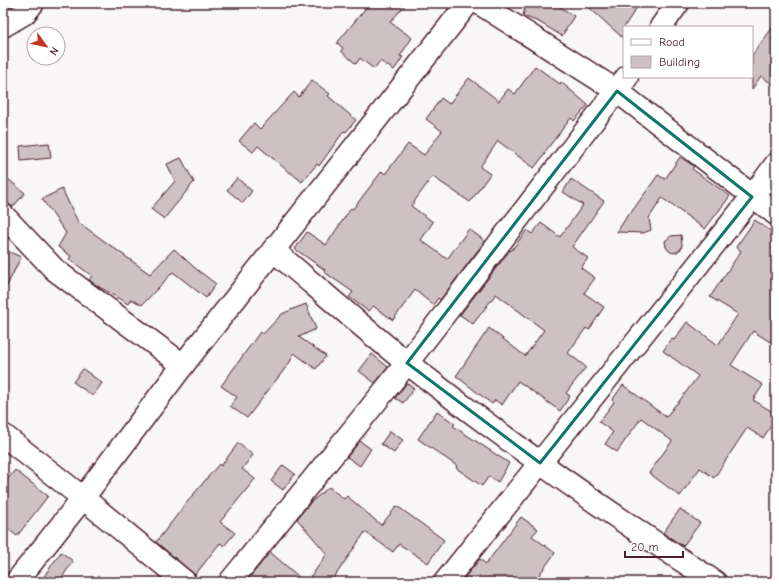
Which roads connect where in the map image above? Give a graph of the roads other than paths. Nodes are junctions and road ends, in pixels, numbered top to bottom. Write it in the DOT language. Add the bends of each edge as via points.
graph roads {
  1 [pos="33,3"];
  2 [pos="468,3"];
  3 [pos="479,3"];
  4 [pos="678,3"];
  5 [pos="3,26"];
  6 [pos="662,26"];
  7 [pos="622,84"];
  8 [pos="776,164"];
  9 [pos="752,197"];
  10 [pos="776,214"];
  11 [pos="3,215"];
  12 [pos="273,250"];
  13 [pos="407,363"];
  14 [pos="183,365"];
  15 [pos="3,435"];
  16 [pos="540,463"];
  17 [pos="83,498"];
  18 [pos="16,582"];
  19 [pos="185,582"];
  20 [pos="230,582"];
  21 [pos="444,582"];
  22 [pos="715,582"];
  1 -- 5 [label="street" via="25,13"];
  2 -- 12 [label="street"];
  3 -- 7 [label="street"];
  4 -- 6 [label="street"];
  7 -- 9 [label="street"];
  7 -- 13 [label="street"];
  8 -- 9 [label="street"];
  9 -- 10 [label="street"];
  9 -- 16 [label="street"];
  11 -- 14 [label="street" via="55,270"];
  12 -- 13 [label="street"];
  12 -- 14 [label="street"];
  13 -- 16 [label="street"];
  13 -- 20 [label="street"];
  14 -- 17 [label="street"];
  15 -- 17 [label="street"];
  16 -- 21 [label="street"];
  16 -- 22 [label="street"];
  17 -- 18 [label="street"];
  17 -- 19 [label="street"];
}
